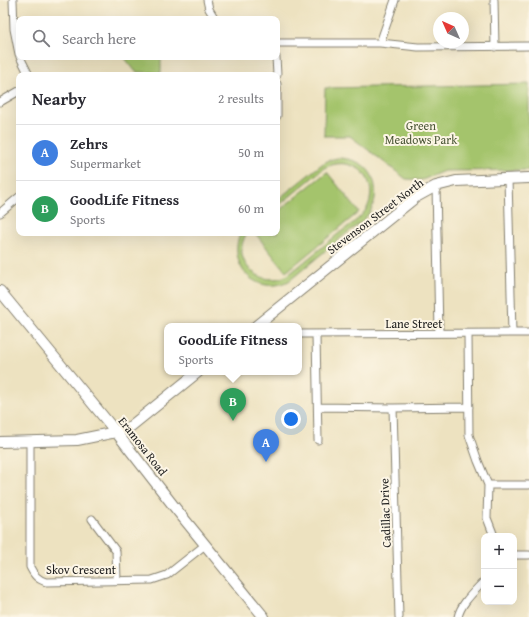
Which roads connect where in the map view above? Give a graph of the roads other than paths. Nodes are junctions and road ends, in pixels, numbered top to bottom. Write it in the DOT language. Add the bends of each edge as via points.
graph roads {
  1 [pos="13,0"];
  2 [pos="207,0"];
  3 [pos="395,0"];
  4 [pos="494,0"];
  5 [pos="213,16"];
  6 [pos="16,39"];
  7 [pos="280,43"];
  8 [pos="380,43"];
  9 [pos="529,46"];
  10 [pos="495,47"];
  11 [pos="22,60"];
  12 [pos="276,60"];
  13 [pos="28,72"];
  14 [pos="277,72"];
  15 [pos="16,93"];
  16 [pos="0,102"];
  17 [pos="529,178"];
  18 [pos="508,179"];
  19 [pos="436,186"];
  20 [pos="16,200"];
  21 [pos="0,213"];
  22 [pos="0,291"];
  23 [pos="260,323"];
  24 [pos="512,333"];
  25 [pos="529,333"];
  26 [pos="302,334"];
  27 [pos="439,334"];
  28 [pos="468,334"];
  29 [pos="316,335"];
  30 [pos="194,375"];
  31 [pos="468,406"];
  32 [pos="318,407"];
  33 [pos="393,408"];
  34 [pos="116,432"];
  35 [pos="318,440"];
  36 [pos="0,442"];
  37 [pos="30,442"];
  38 [pos="488,485"];
  39 [pos="529,485"];
  40 [pos="92,519"];
  41 [pos="493,533"];
  42 [pos="205,545"];
  43 [pos="517,554"];
  44 [pos="529,555"];
  45 [pos="117,580"];
  46 [pos="481,584"];
  47 [pos="264,617"];
  48 [pos="399,617"];
  49 [pos="458,617"];
  1 -- 6 [label="street"];
  2 -- 5 [label="street"];
  3 -- 8 [label="street"];
  4 -- 10 [label="street"];
  7 -- 8 [label="street"];
  8 -- 10 [label="street" via="418,47"];
  9 -- 10 [label="street"];
  11 -- 13 [label="street"];
  12 -- 14 [label="street"];
  15 -- 16 [label="street"];
  17 -- 18 [label="main road, Stevenson Street North"];
  18 -- 19 [label="main road, Stevenson Street North" via="456,181"];
  18 -- 24 [label="street"];
  19 -- 23 [label="main road, Stevenson Street North" via="416,197"];
  19 -- 27 [label="street"];
  20 -- 21 [label="street"];
  22 -- 34 [label="main road, Eramosa Road"];
  24 -- 25 [label="street, Lane Street"];
  24 -- 28 [label="street, Lane Street"];
  26 -- 29 [label="street, Lane Street"];
  27 -- 28 [label="street, Lane Street"];
  27 -- 29 [label="street, Lane Street"];
  28 -- 31 [label="street"];
  29 -- 32 [label="street"];
  30 -- 34 [label="main road" via="131,426"];
  31 -- 33 [label="street"];
  31 -- 38 [label="street" via="469,435"];
  32 -- 33 [label="street"];
  32 -- 35 [label="street"];
  33 -- 48 [label="street, Cadillac Drive"];
  34 -- 37 [label="main road" via="77,440"];
  34 -- 42 [label="main road, Eramosa Road"];
  36 -- 37 [label="main road"];
  37 -- 45 [label="street, Skov Crescent" via="30,567 34,575 46,582"];
  38 -- 39 [label="street"];
  38 -- 41 [label="street" via="487,518"];
  40 -- 45 [label="street" via="116,551"];
  42 -- 45 [label="street, Skov Crescent" via="163,577 152,580"];
  42 -- 47 [label="main road, Eramosa Road"];
  43 -- 44 [label="street"];
  46 -- 49 [label="street" via="466,602"];
}
